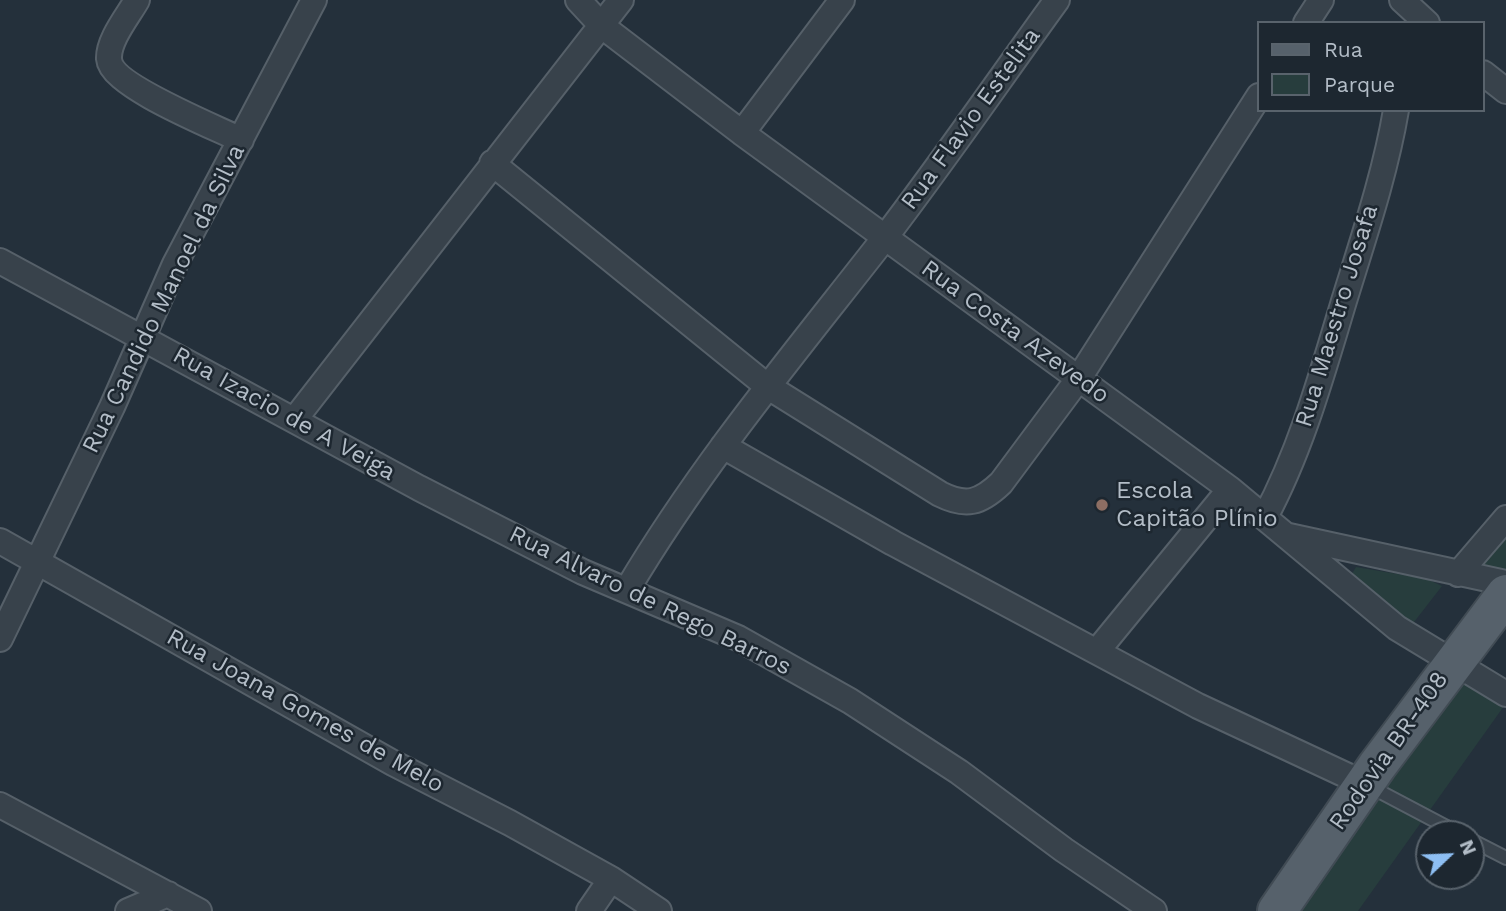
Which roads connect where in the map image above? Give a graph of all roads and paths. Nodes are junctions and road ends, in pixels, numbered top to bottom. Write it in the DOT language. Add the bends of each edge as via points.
graph roads {
  1 [pos="137,0"];
  2 [pos="314,0"];
  3 [pos="578,0"];
  4 [pos="621,0"];
  5 [pos="842,0"];
  6 [pos="1057,0"];
  7 [pos="1321,0"];
  8 [pos="1307,21"];
  9 [pos="602,26"];
  10 [pos="1485,75"];
  11 [pos="1506,91"];
  12 [pos="1258,98"];
  13 [pos="1396,112"];
  14 [pos="742,133"];
  15 [pos="241,140"];
  16 [pos="492,163"];
  17 [pos="885,237"];
  18 [pos="0,261"];
  19 [pos="144,336"];
  20 [pos="1079,378"];
  21 [pos="767,386"];
  22 [pos="295,419"];
  23 [pos="723,446"];
  24 [pos="419,488"];
  25 [pos="1230,489"];
  26 [pos="1265,517"];
  27 [pos="1506,518"];
  28 [pos="1285,536"];
  29 [pos="0,541"];
  30 [pos="38,562"];
  31 [pos="1458,574"];
  32 [pos="1506,583"];
  33 [pos="627,590"];
  34 [pos="1506,594"];
  35 [pos="0,639"];
  36 [pos="1098,650"];
  37 [pos="1452,662"];
  38 [pos="1506,694"];
  39 [pos="1365,784"];
  40 [pos="0,805"];
  41 [pos="1433,820"];
  42 [pos="1485,847"];
  43 [pos="1506,858"];
  44 [pos="611,879"];
  45 [pos="168,894"];
  46 [pos="128,911"];
  47 [pos="199,911"];
  48 [pos="589,911"];
  49 [pos="659,911"];
  50 [pos="1154,911"];
  51 [pos="1277,911"];
  1 -- 15 [label="street" via="110,50 113,70 135,89"];
  2 -- 15 [label="street, Rua Candido Manoel da Silva"];
  3 -- 9 [label="street, Rua Costa Azevedo"];
  4 -- 9 [label="street"];
  5 -- 14 [label="street"];
  6 -- 17 [label="street, Rua Flavio Estelita"];
  7 -- 8 [label="street"];
  9 -- 14 [label="street, Rua Costa Azevedo"];
  9 -- 16 [label="street"];
  10 -- 11 [label="street"];
  12 -- 20 [label="street"];
  13 -- 26 [label="street, Rua Maestro Josafa" via="1331,345 1291,461"];
  14 -- 17 [label="street, Rua Costa Azevedo"];
  15 -- 19 [label="street, Rua Candido Manoel da Silva" via="175,264"];
  16 -- 21 [label="street"];
  16 -- 22 [label="street"];
  17 -- 20 [label="street, Rua Costa Azevedo"];
  17 -- 21 [label="street, Rua Flavio Estelita"];
  18 -- 19 [label="street, Rua Izacio de A Veiga"];
  19 -- 22 [label="street, Rua Izacio de A Veiga"];
  19 -- 30 [label="street, Rua Candido Manoel da Silva"];
  20 -- 21 [label="street" via="1001,483 972,504 940,494"];
  20 -- 25 [label="street, Rua Costa Azevedo"];
  21 -- 23 [label="street, Rua Flavio Estelita"];
  22 -- 24 [label="street, Rua Izacio de A Veiga"];
  23 -- 33 [label="street, Rua Flavio Estelita" via="669,519"];
  23 -- 36 [label="street" via="893,543"];
  24 -- 33 [label="street, Rua Alvaro de Rego Barros"];
  25 -- 26 [label="street, Rua Costa Azevedo"];
  25 -- 36 [label="street"];
  26 -- 28 [label="street, Rua Costa Azevedo"];
  27 -- 31 [label="street"];
  28 -- 31 [label="street"];
  28 -- 37 [label="street, Rua Costa Azevedo" via="1397,628"];
  29 -- 30 [label="street, Rua Joana Gomes de Melo"];
  30 -- 35 [label="street, Rua Candido Manoel da Silva"];
  30 -- 44 [label="street, Rua Joana Gomes de Melo" via="393,763"];
  31 -- 32 [label="street"];
  33 -- 50 [label="street, Rua Alvaro de Rego Barros" via="738,638 849,701 959,772"];
  34 -- 37 [label="main road, Rodovia BR-408"];
  36 -- 39 [label="street" via="1198,706"];
  37 -- 38 [label="street, Rua Costa Azevedo"];
  37 -- 39 [label="main road, Rodovia BR-408"];
  39 -- 41 [label="lane"];
  39 -- 51 [label="main road, Rodovia BR-408"];
  40 -- 45 [label="street"];
  42 -- 43 [label="lane"];
  44 -- 48 [label="street"];
  44 -- 49 [label="street, Rua Joana Gomes de Melo"];
  45 -- 46 [label="street"];
  45 -- 47 [label="street"];
}
